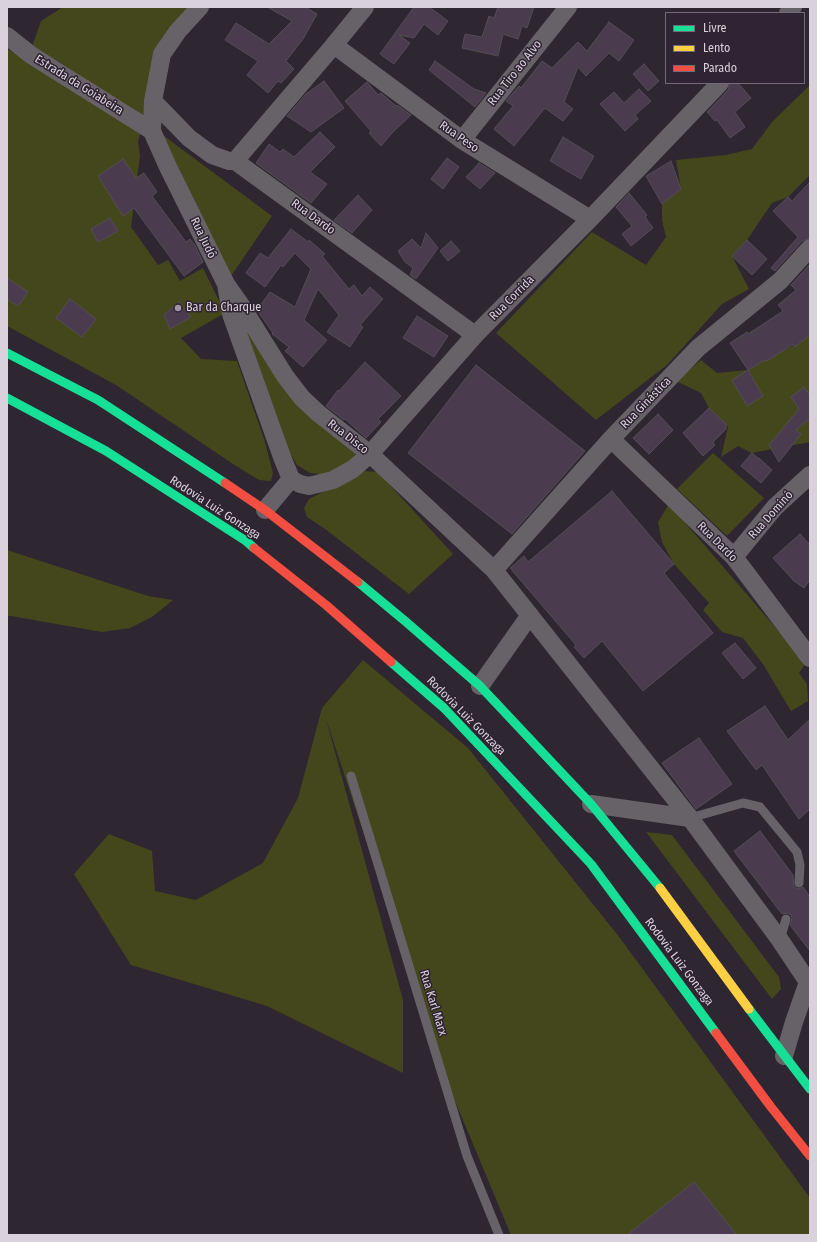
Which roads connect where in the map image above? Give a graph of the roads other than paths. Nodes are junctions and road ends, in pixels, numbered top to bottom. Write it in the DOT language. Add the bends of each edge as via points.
graph roads {
  1 [pos="200,7"];
  2 [pos="365,7"];
  3 [pos="568,7"];
  4 [pos="7,36"];
  5 [pos="334,45"];
  6 [pos="719,84"];
  7 [pos="153,101"];
  8 [pos="152,131"];
  9 [pos="462,140"];
  10 [pos="235,161"];
  11 [pos="590,218"];
  12 [pos="810,248"];
  13 [pos="226,284"];
  14 [pos="475,335"];
  15 [pos="7,353"];
  16 [pos="7,398"];
  17 [pos="611,439"];
  18 [pos="370,454"];
  19 [pos="810,475"];
  20 [pos="291,479"];
  21 [pos="265,510"];
  22 [pos="734,557"];
  23 [pos="494,570"];
  24 [pos="530,615"];
  25 [pos="810,658"];
  26 [pos="480,686"];
  27 [pos="351,776"];
  28 [pos="591,804"];
  29 [pos="690,818"];
  30 [pos="799,883"];
  31 [pos="786,919"];
  32 [pos="780,940"];
  33 [pos="809,981"];
  34 [pos="784,1056"];
  35 [pos="809,1085"];
  36 [pos="810,1156"];
  37 [pos="499,1235"];
  1 -- 7 [label="street, Rua Judô" via="162,54"];
  2 -- 5 [label="street"];
  3 -- 9 [label="street, Rua Tiro ao Alvo"];
  4 -- 8 [label="street, Estrada da Goiabeira" via="31,55"];
  5 -- 9 [label="street, Rua Peso"];
  5 -- 10 [label="street"];
  6 -- 11 [label="street, Rua Corrida"];
  7 -- 8 [label="street, Rua Judô"];
  7 -- 10 [label="street, Rua Dardo" via="189,138 212,155"];
  8 -- 13 [label="street, Rua Judô"];
  9 -- 11 [label="street, Rua Peso"];
  10 -- 14 [label="street, Rua Dardo"];
  11 -- 14 [label="street, Rua Corrida"];
  12 -- 17 [label="street, Rua Ginástica" via="780,281 698,348"];
  13 -- 18 [label="street, Rua Disco" via="302,398"];
  13 -- 20 [label="street, Rua Judô" via="231,314"];
  14 -- 18 [label="street, Rua Corrida"];
  15 -- 21 [label="highway, Rodovia Luiz Gonzaga" via="98,400"];
  16 -- 36 [label="highway, Rodovia Luiz Gonzaga" via="106,452 246,541 326,605 444,708 591,864"];
  17 -- 22 [label="street, Rua Dardo"];
  17 -- 23 [label="street, Rua Ginástica"];
  18 -- 20 [label="street, Rua Corrida" via="353,469 333,480 309,486"];
  18 -- 23 [label="street, Rua Disco"];
  19 -- 22 [label="street, Rua Dominó" via="775,507"];
  20 -- 21 [label="street"];
  21 -- 26 [label="highway, Rodovia Luiz Gonzaga" via="405,621"];
  22 -- 25 [label="street, Rua Dardo"];
  23 -- 24 [label="street, Rua Disco"];
  24 -- 26 [label="street"];
  24 -- 29 [label="street, Rua Disco"];
  26 -- 28 [label="highway, Rodovia Luiz Gonzaga"];
  27 -- 37 [label="lane, Rua Karl Marx" via="467,1156"];
  28 -- 29 [label="street"];
  28 -- 34 [label="highway, Rodovia Luiz Gonzaga" via="652,877"];
  29 -- 30 [label="lane" via="743,803 760,807 797,852 800,865"];
  29 -- 32 [label="street, Rua Disco"];
  31 -- 32 [label="lane"];
  32 -- 33 [label="street, Rua Disco"];
  33 -- 34 [label="street"];
  34 -- 35 [label="highway, Rodovia Luiz Gonzaga"];
}
